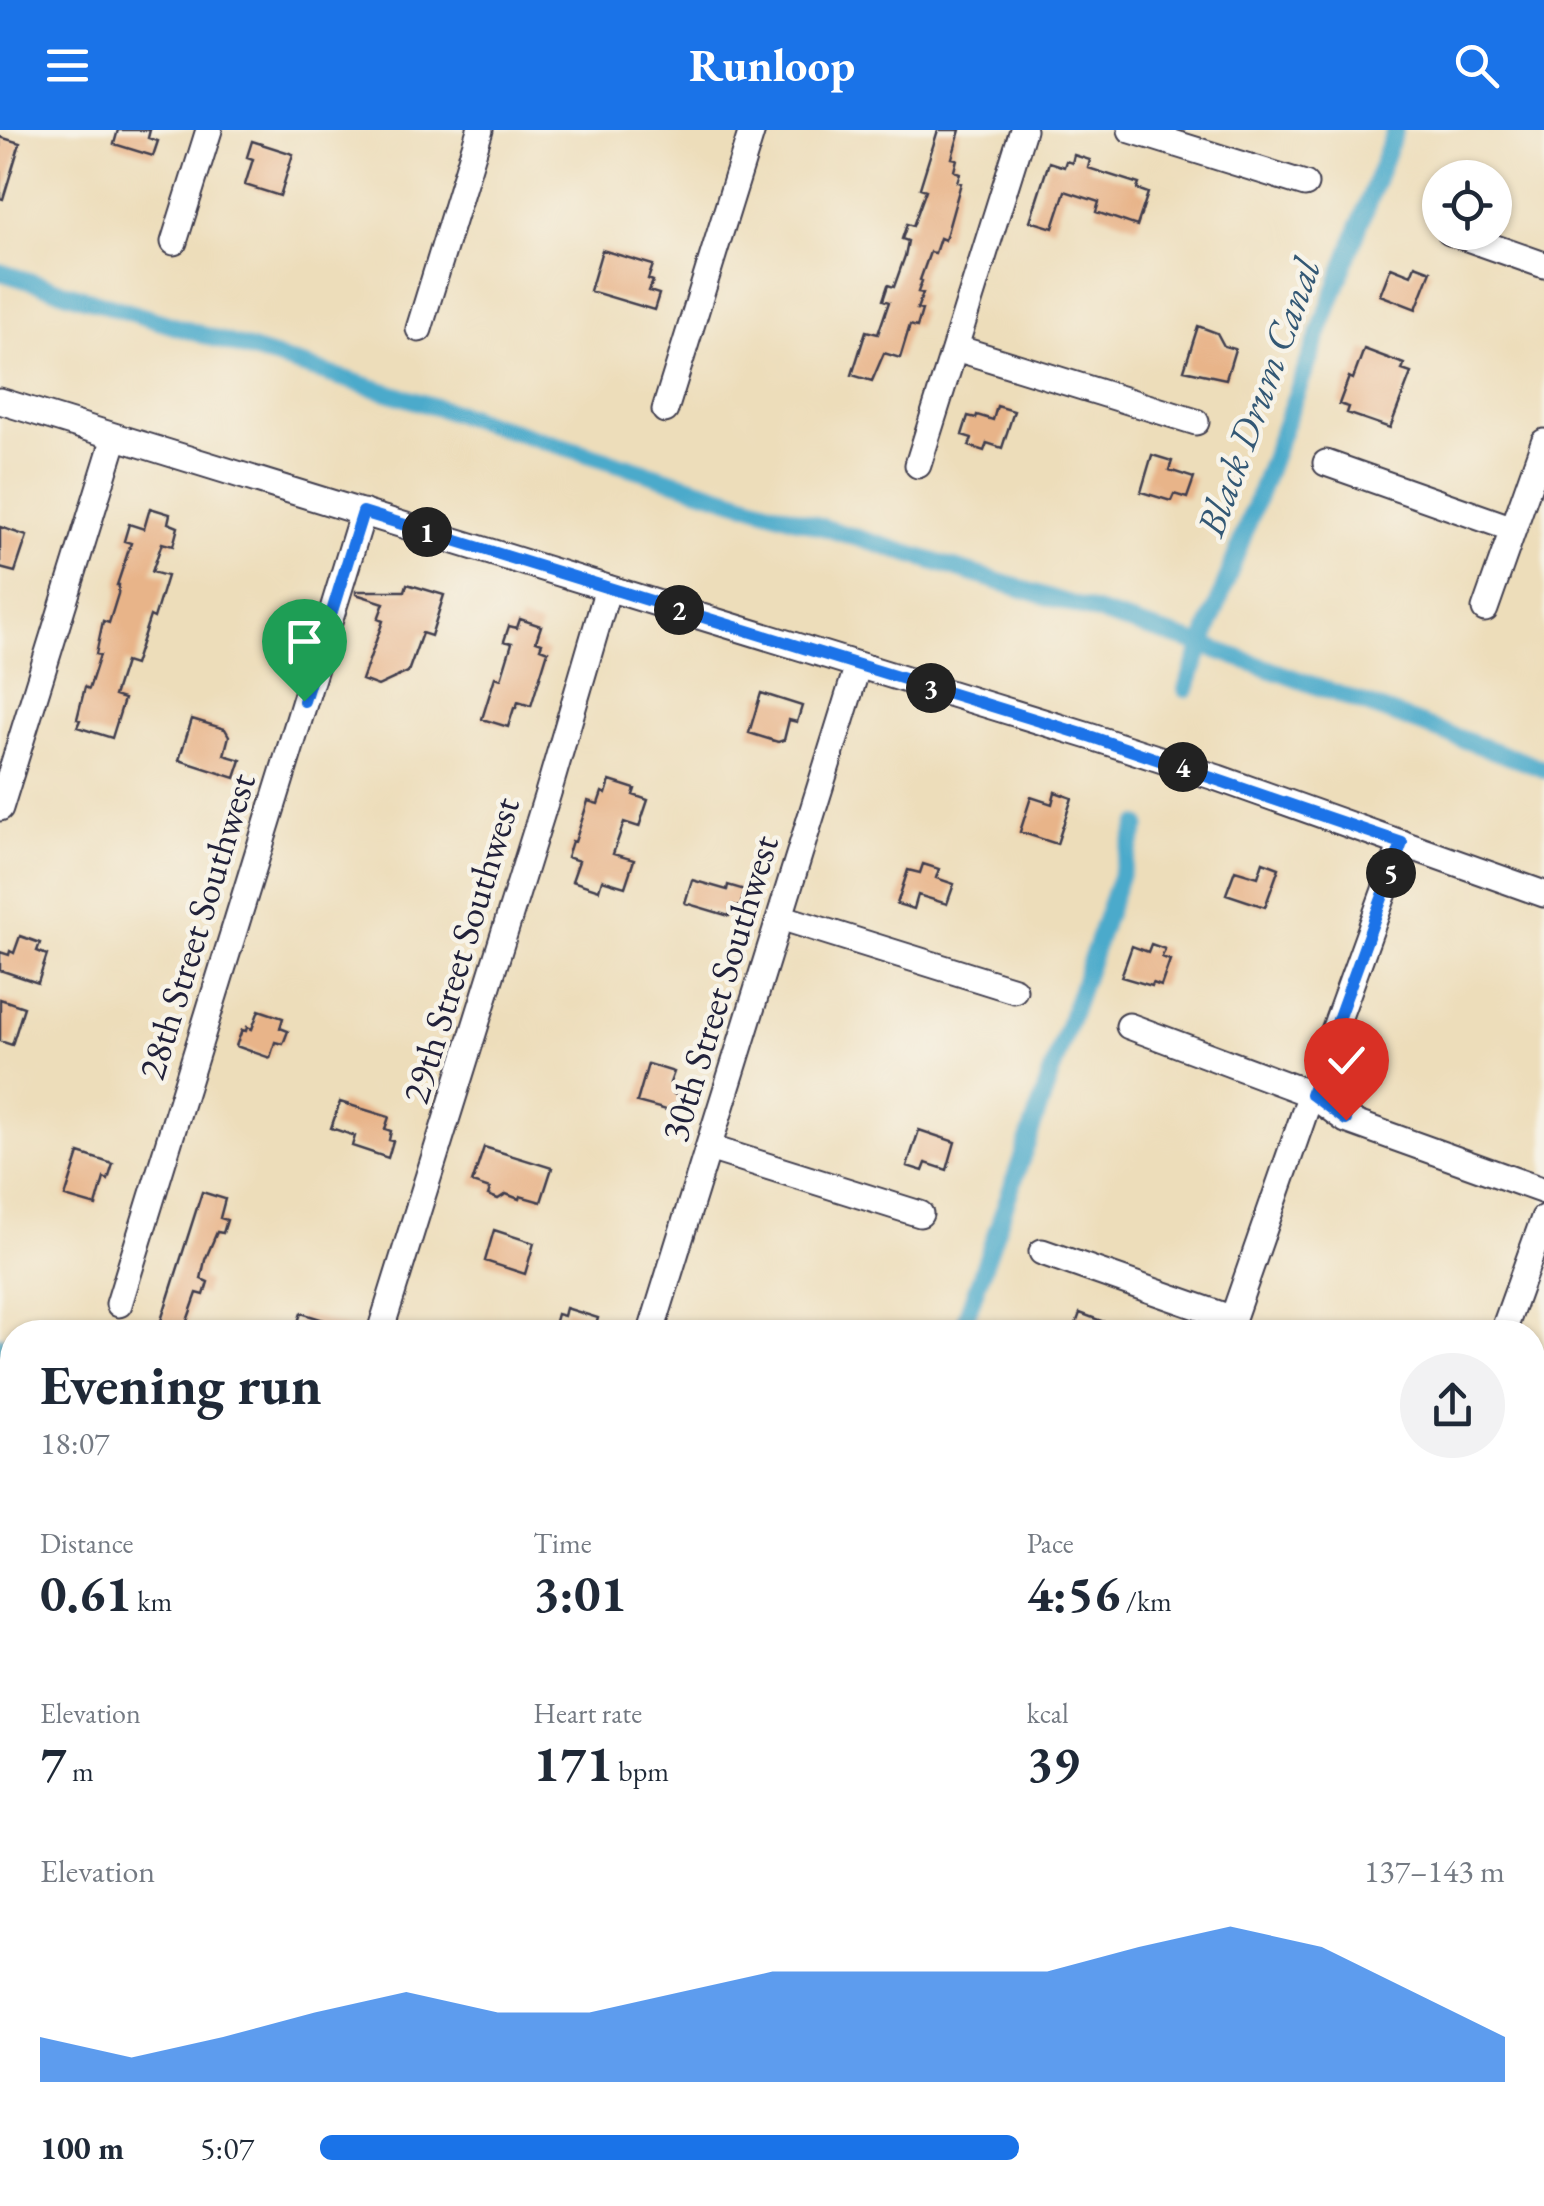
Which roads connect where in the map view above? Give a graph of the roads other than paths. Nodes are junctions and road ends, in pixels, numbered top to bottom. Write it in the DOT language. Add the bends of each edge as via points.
graph roads {
  1 [pos="209,130"];
  2 [pos="480,130"];
  3 [pos="752,130"];
  4 [pos="1023,130"];
  5 [pos="1131,130"];
  6 [pos="1305,184"];
  7 [pos="174,242"];
  8 [pos="1501,250"];
  9 [pos="1544,265"];
  10 [pos="418,329"];
  11 [pos="956,348"];
  12 [pos="0,401"];
  13 [pos="665,410"];
  14 [pos="1196,422"];
  15 [pos="115,437"];
  16 [pos="1544,442"];
  17 [pos="1326,463"];
  18 [pos="918,465"];
  19 [pos="363,512"];
  20 [pos="1513,529"];
  21 [pos="608,588"];
  22 [pos="1485,609"];
  23 [pos="858,665"];
  24 [pos="0,808"];
  25 [pos="1402,843"];
  26 [pos="1544,894"];
  27 [pos="780,917"];
  28 [pos="1014,990"];
  29 [pos="1129,1026"];
  30 [pos="1311,1094"];
  31 [pos="709,1148"];
  32 [pos="1544,1191"];
  33 [pos="920,1214"];
  34 [pos="1544,1218"];
  35 [pos="1042,1252"];
  36 [pos="119,1304"];
  37 [pos="384,1320"];
  38 [pos="655,1320"];
  39 [pos="1215,1320"];
  40 [pos="1232,1320"];
  41 [pos="1507,1320"];
  1 -- 7 [label="street"];
  2 -- 10 [label="street"];
  3 -- 13 [label="street"];
  4 -- 11 [label="street"];
  5 -- 6 [label="street"];
  8 -- 9 [label="street"];
  11 -- 14 [label="street"];
  11 -- 18 [label="street"];
  12 -- 15 [label="street"];
  15 -- 19 [label="street"];
  15 -- 24 [label="street"];
  16 -- 20 [label="street"];
  17 -- 20 [label="street"];
  19 -- 21 [label="street"];
  19 -- 36 [label="street, 28th Street Southwest"];
  20 -- 22 [label="street"];
  21 -- 23 [label="street"];
  21 -- 37 [label="street, 29th Street Southwest"];
  23 -- 25 [label="street"];
  23 -- 27 [label="street, 30th Street Southwest"];
  25 -- 26 [label="street"];
  25 -- 30 [label="street"];
  27 -- 28 [label="street"];
  27 -- 31 [label="street, 30th Street Southwest"];
  29 -- 30 [label="street"];
  30 -- 32 [label="street" via="1346,1120"];
  30 -- 40 [label="street"];
  31 -- 33 [label="street"];
  31 -- 38 [label="street, 30th Street Southwest"];
  34 -- 41 [label="street"];
  35 -- 39 [label="street"];
}
